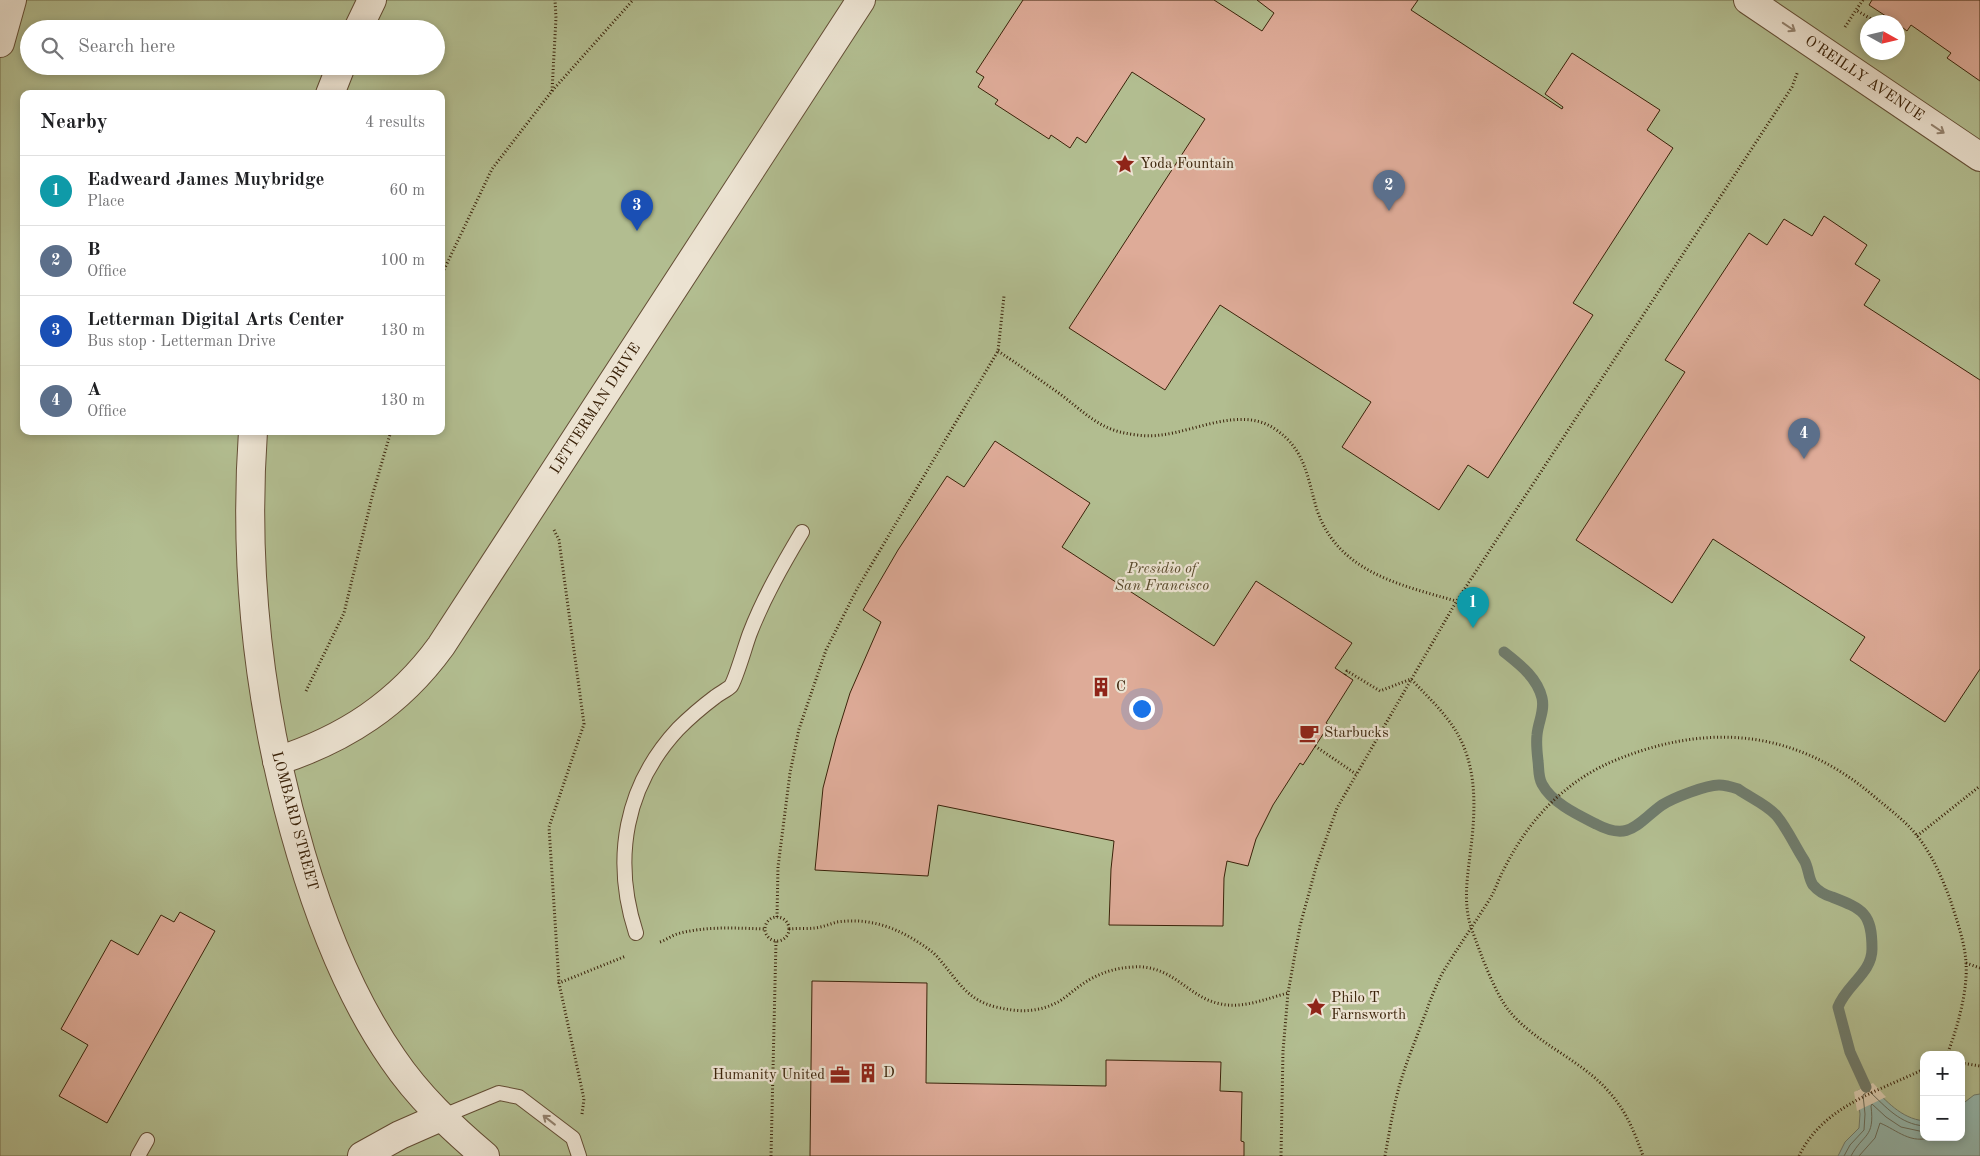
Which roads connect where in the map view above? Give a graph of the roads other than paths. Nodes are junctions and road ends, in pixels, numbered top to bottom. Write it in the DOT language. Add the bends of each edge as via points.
graph roads {
  1 [pos="12,0"];
  2 [pos="372,0"];
  3 [pos="861,0"];
  4 [pos="1748,0"];
  5 [pos="362,20"];
  6 [pos="0,43"];
  7 [pos="337,75"];
  8 [pos="332,90"];
  9 [pos="1980,157"];
  10 [pos="254,435"];
  11 [pos="802,532"];
  12 [pos="277,761"];
  13 [pos="636,933"];
  14 [pos="441,1117"];
  15 [pos="147,1140"];
  16 [pos="138,1156"];
  17 [pos="362,1156"];
  18 [pos="485,1156"];
  19 [pos="579,1156"];
  1 -- 6 [label="street"];
  2 -- 5 [label="street"];
  3 -- 12 [label="street, LETTERMAN DRIVE" via="442,646 406,688 366,719 316,747"];
  4 -- 9 [label="street, O'REILLY AVENUE, one-way"];
  7 -- 8 [label="street"];
  10 -- 12 [label="street, LOMBARD STREET" via="250,473 253,598 258,658"];
  11 -- 13 [label="lane" via="764,600 731,685 680,728 660,750 643,779 631,810 624,855 628,910"];
  12 -- 14 [label="street, LOMBARD STREET" via="309,880 341,964 385,1047"];
  14 -- 17 [label="street"];
  14 -- 18 [label="street, LOMBARD STREET"];
  19 -- 14 [label="lane, one-way" via="572,1138 519,1097 510,1094 499,1093"];
  15 -- 16 [label="lane"];
}
